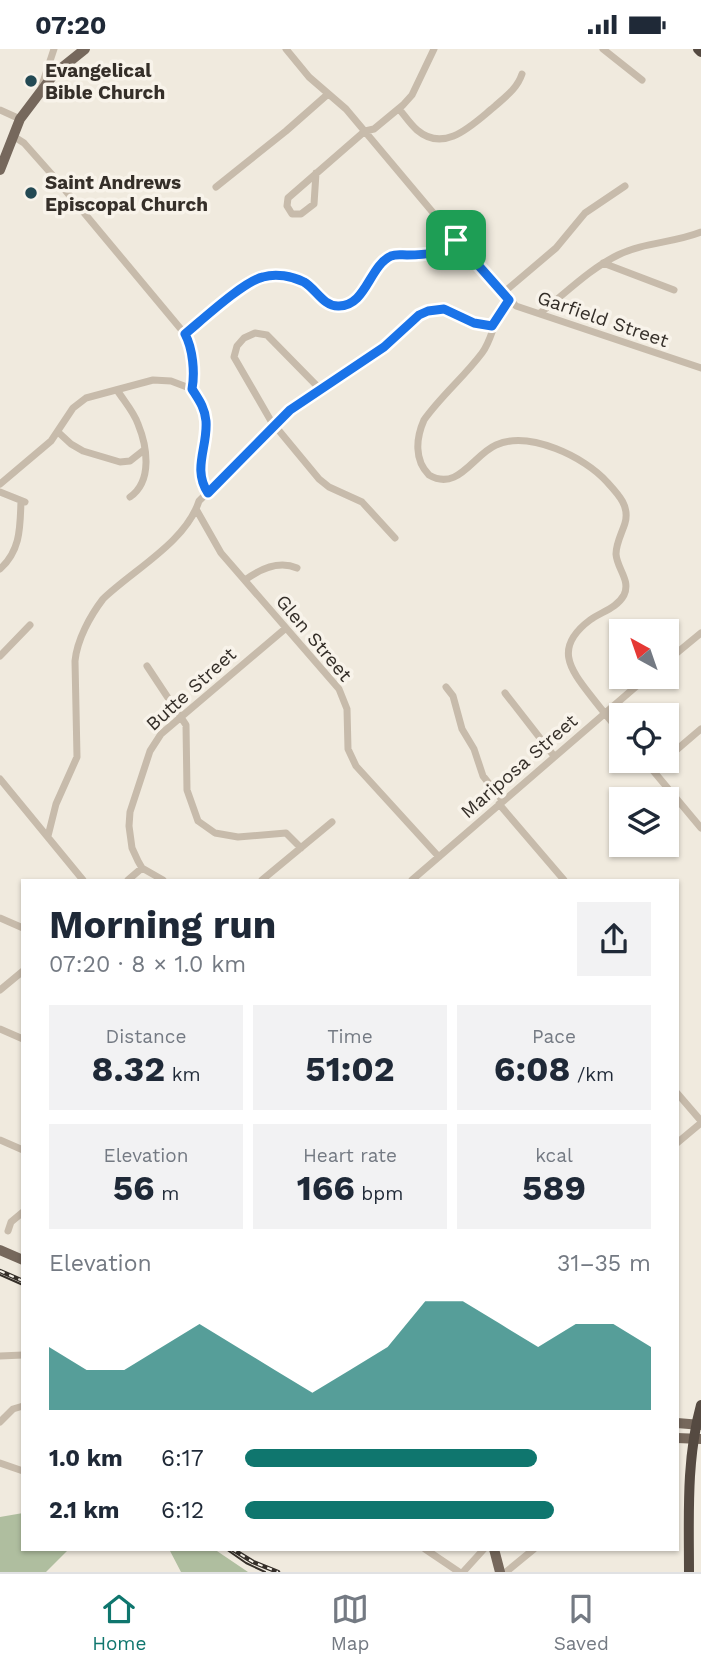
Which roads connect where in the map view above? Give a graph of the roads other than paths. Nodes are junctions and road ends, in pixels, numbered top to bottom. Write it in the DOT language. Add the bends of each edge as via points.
graph roads {
  1 [pos="54,49"];
  2 [pos="85,49"];
  3 [pos="285,49"];
  4 [pos="434,49"];
  5 [pos="603,49"];
  6 [pos="522,74"];
  7 [pos="642,80"];
  8 [pos="40,92"];
  9 [pos="328,94"];
  10 [pos="399,109"];
  11 [pos="0,110"];
  12 [pos="20,119"];
  13 [pos="365,131"];
  14 [pos="13,136"];
  15 [pos="0,170"];
  16 [pos="316,173"];
  17 [pos="625,186"];
  18 [pos="216,187"];
  19 [pos="701,232"];
  20 [pos="456,240"];
  21 [pos="603,263"];
  22 [pos="674,290"];
  23 [pos="503,293"];
  24 [pos="509,300"];
  25 [pos="540,313"];
  26 [pos="492,326"];
  27 [pos="185,334"];
  28 [pos="701,368"];
  29 [pos="192,389"];
  30 [pos="320,389"];
  31 [pos="117,390"];
  32 [pos="275,425"];
  33 [pos="58,432"];
  34 [pos="144,450"];
  35 [pos="0,484"];
  36 [pos="0,492"];
  37 [pos="208,493"];
  38 [pos="130,497"];
  39 [pos="197,509"];
  40 [pos="395,538"];
  41 [pos="297,568"];
  42 [pos="0,569"];
  43 [pos="245,580"];
  44 [pos="30,625"];
  45 [pos="286,628"];
  46 [pos="701,633"];
  47 [pos="679,651"];
  48 [pos="0,656"];
  49 [pos="147,666"];
  50 [pos="446,687"];
  51 [pos="633,689"];
  52 [pos="505,693"];
  53 [pos="604,713"];
  54 [pos="182,717"];
  55 [pos="609,719"];
  56 [pos="701,729"];
  57 [pos="679,748"];
  58 [pos="554,755"];
  59 [pos="655,773"];
  60 [pos="0,779"];
  61 [pos="501,802"];
  62 [pos="332,822"];
  63 [pos="701,826"];
  64 [pos="48,836"];
  65 [pos="301,848"];
  66 [pos="439,857"];
  67 [pos="142,868"];
  68 [pos="82,879"];
  69 [pos="129,879"];
  70 [pos="161,879"];
  71 [pos="263,879"];
  72 [pos="413,879"];
  73 [pos="563,879"];
  74 [pos="0,918"];
  75 [pos="21,927"];
  76 [pos="21,973"];
  77 [pos="0,990"];
  78 [pos="0,1029"];
  79 [pos="21,1038"];
  80 [pos="679,1095"];
  81 [pos="701,1122"];
  82 [pos="0,1140"];
  83 [pos="679,1141"];
  84 [pos="21,1149"];
  85 [pos="21,1214"];
  86 [pos="8,1231"];
  87 [pos="0,1250"];
  88 [pos="21,1259"];
  89 [pos="21,1355"];
  90 [pos="0,1356"];
  91 [pos="701,1405"];
  92 [pos="21,1407"];
  93 [pos="0,1422"];
  94 [pos="679,1423"];
  95 [pos="698,1425"];
  96 [pos="679,1438"];
  97 [pos="698,1439"];
  98 [pos="0,1462"];
  99 [pos="21,1470"];
  100 [pos="689,1524"];
  101 [pos="428,1551"];
  102 [pos="482,1551"];
  103 [pos="495,1551"];
  104 [pos="532,1551"];
  105 [pos="461,1572"];
  106 [pos="500,1572"];
  107 [pos="506,1572"];
  108 [pos="682,1572"];
  109 [pos="688,1572"];
  1 -- 8 [label="street"];
  2 -- 8 [label="main road"];
  3 -- 9 [label="street, Garfield Street"];
  4 -- 10 [label="street" via="412,95"];
  5 -- 7 [label="street"];
  6 -- 10 [label="street" via="519,84 500,101 464,132 450,137 428,137"];
  8 -- 12 [label="main road"];
  9 -- 13 [label="street, Garfield Street"];
  9 -- 18 [label="street"];
  10 -- 13 [label="street"];
  11 -- 12 [label="street"];
  12 -- 14 [label="main road"];
  13 -- 16 [label="street"];
  13 -- 20 [label="street, Garfield Street"];
  14 -- 15 [label="main road"];
  14 -- 27 [label="street" via="60,184"];
  16 -- 16 [label="street" via="288,198 292,214 301,215 314,204"];
  17 -- 23 [label="street" via="585,213 556,248"];
  19 -- 21 [label="street" via="648,245"];
  20 -- 23 [label="street, Garfield Street"];
  20 -- 27 [label="street" via="434,254 391,256 359,296 339,306 326,302 294,277 259,278"];
  21 -- 22 [label="street"];
  21 -- 25 [label="street"];
  23 -- 24 [label="street, Garfield Street"];
  24 -- 25 [label="street, Garfield Street"];
  24 -- 26 [label="street"];
  25 -- 28 [label="street, Garfield Street"];
  26 -- 30 [label="street" via="444,309 428,311"];
  26 -- 53 [label="street" via="482,353 424,419 418,458 429,475 445,480 459,475 499,444 533,443 579,459 617,493 626,510 616,552 625,592 617,604 581,628 568,655 572,673"];
  27 -- 29 [label="street"];
  29 -- 31 [label="street" via="158,379"];
  29 -- 37 [label="street" via="206,417 200,480"];
  30 -- 32 [label="street"];
  30 -- 32 [label="street" via="267,335 255,333 241,340 235,361"];
  31 -- 33 [label="street" via="82,400"];
  31 -- 34 [label="street" via="138,421"];
  32 -- 37 [label="street"];
  32 -- 40 [label="street" via="319,479 362,502"];
  33 -- 34 [label="street" via="83,451 120,462 130,461"];
  33 -- 35 [label="street"];
  34 -- 38 [label="street" via="143,483"];
  36 -- 42 [label="street" via="23,502 18,545"];
  37 -- 39 [label="street"];
  39 -- 43 [label="street, Glen Street" via="221,553"];
  39 -- 64 [label="street" via="183,530 103,599 77,646 77,757 56,804"];
  41 -- 43 [label="street" via="268,566"];
  43 -- 45 [label="street, Glen Street"];
  44 -- 48 [label="street"];
  45 -- 54 [label="street, Butte Street"];
  45 -- 66 [label="street, Glen Street" via="339,689 347,709 348,749 356,766"];
  46 -- 47 [label="street"];
  49 -- 54 [label="street"];
  50 -- 61 [label="street" via="483,776"];
  51 -- 53 [label="street, Mariposa Street"];
  52 -- 58 [label="street"];
  53 -- 55 [label="street"];
  53 -- 58 [label="street, Mariposa Street"];
  54 -- 65 [label="street" via="187,790 198,821 215,833 238,837 286,833"];
  54 -- 67 [label="street, Butte Street" via="153,744 131,812 130,840"];
  56 -- 57 [label="street"];
  58 -- 61 [label="street, Mariposa Street"];
  59 -- 63 [label="street"];
  60 -- 64 [label="street"];
  61 -- 66 [label="street, Mariposa Street"];
  61 -- 73 [label="street"];
  62 -- 65 [label="street"];
  64 -- 68 [label="street"];
  65 -- 71 [label="street"];
  66 -- 72 [label="street, Mariposa Street"];
  67 -- 69 [label="street"];
  67 -- 70 [label="street"];
  74 -- 75 [label="street"];
  76 -- 77 [label="street"];
  78 -- 79 [label="street"];
  80 -- 81 [label="street"];
  81 -- 83 [label="street"];
  82 -- 84 [label="street"];
  85 -- 86 [label="street"];
  87 -- 88 [label="main road"];
  89 -- 90 [label="street"];
  91 -- 95 [label="highway"];
  92 -- 93 [label="street"];
  94 -- 95 [label="main road"];
  95 -- 97 [label="highway"];
  96 -- 97 [label="main road"];
  97 -- 100 [label="highway"];
  98 -- 99 [label="street"];
  100 -- 108 [label="highway"];
  100 -- 109 [label="highway"];
  101 -- 105 [label="street"];
  102 -- 105 [label="street"];
  103 -- 106 [label="main road"];
  104 -- 107 [label="street"];
}
